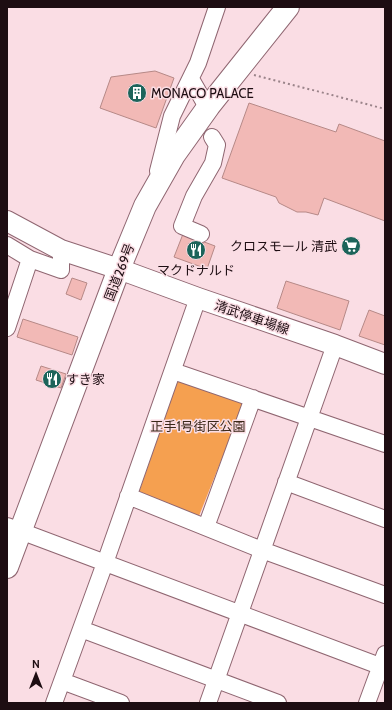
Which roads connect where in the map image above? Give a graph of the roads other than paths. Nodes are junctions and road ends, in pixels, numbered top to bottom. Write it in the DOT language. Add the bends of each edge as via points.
graph roads {
  1 [pos="217,7"];
  2 [pos="288,7"];
  3 [pos="191,79"];
  4 [pos="209,106"];
  5 [pos="212,137"];
  6 [pos="145,206"];
  7 [pos="7,221"];
  8 [pos="201,234"];
  9 [pos="7,245"];
  10 [pos="61,250"];
  11 [pos="30,260"];
  12 [pos="119,269"];
  13 [pos="198,298"];
  14 [pos="7,328"];
  15 [pos="335,345"];
  16 [pos="385,364"];
  17 [pos="173,371"];
  18 [pos="253,398"];
  19 [pos="309,418"];
  20 [pos="385,444"];
  21 [pos="286,482"];
  22 [pos="128,496"];
  23 [pos="385,519"];
  24 [pos="206,527"];
  25 [pos="14,529"];
  26 [pos="262,550"];
  27 [pos="105,563"];
  28 [pos="7,567"];
  29 [pos="385,595"];
  30 [pos="240,614"];
  31 [pos="81,629"];
  32 [pos="383,663"];
  33 [pos="62,680"];
  34 [pos="216,680"];
  35 [pos="235,687"];
  36 [pos="54,703"];
  37 [pos="121,703"];
  38 [pos="208,703"];
  39 [pos="250,703"];
  40 [pos="278,703"];
  41 [pos="367,703"];
  1 -- 3 [label="street"];
  2 -- 4 [label="highway, 国道269号"];
  3 -- 4 [label="street" via="207,107"];
  3 -- 6 [label="street" via="172,116 160,166"];
  4 -- 6 [label="highway, 国道269号" via="174,155"];
  5 -- 8 [label="street" via="217,145 213,163 194,196 182,226"];
  6 -- 12 [label="highway, 国道269号"];
  7 -- 10 [label="main road, 清武停車場線"];
  9 -- 11 [label="street"];
  10 -- 11 [label="street" via="61,270"];
  10 -- 12 [label="main road, 清武停車場線"];
  11 -- 14 [label="street"];
  12 -- 13 [label="main road, 清武停車場線"];
  12 -- 25 [label="highway, 国道269号"];
  13 -- 15 [label="main road, 清武停車場線"];
  13 -- 17 [label="street"];
  15 -- 16 [label="main road, 清武停車場線"];
  15 -- 19 [label="street"];
  17 -- 18 [label="street"];
  17 -- 22 [label="street"];
  18 -- 19 [label="street"];
  18 -- 24 [label="street"];
  19 -- 20 [label="street"];
  19 -- 21 [label="street"];
  21 -- 23 [label="street"];
  21 -- 26 [label="street"];
  22 -- 24 [label="street"];
  22 -- 27 [label="street"];
  24 -- 26 [label="street"];
  25 -- 27 [label="street"];
  25 -- 28 [label="highway, 国道269号"];
  26 -- 29 [label="street"];
  26 -- 30 [label="street"];
  27 -- 30 [label="street"];
  27 -- 31 [label="street"];
  30 -- 32 [label="street"];
  30 -- 34 [label="street"];
  31 -- 33 [label="street"];
  31 -- 34 [label="street"];
  32 -- 41 [label="street"];
  33 -- 36 [label="street"];
  33 -- 37 [label="street"];
  34 -- 35 [label="street"];
  34 -- 38 [label="street"];
  35 -- 39 [label="street"];
  35 -- 40 [label="street"];
}
